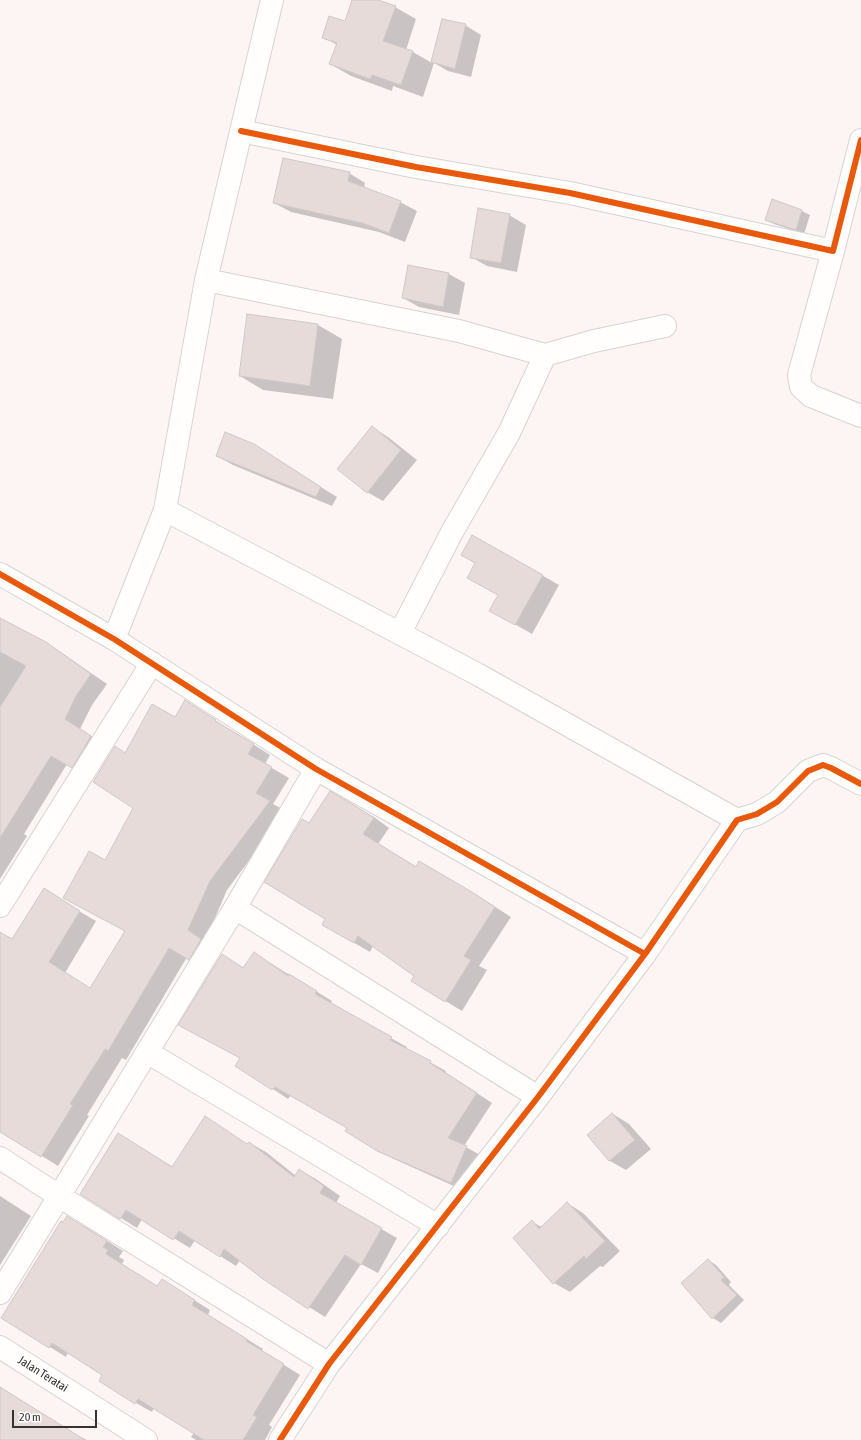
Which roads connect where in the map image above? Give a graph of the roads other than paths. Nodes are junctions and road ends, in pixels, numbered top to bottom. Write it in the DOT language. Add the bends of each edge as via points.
graph roads {
  1 [pos="272,0"];
  2 [pos="241,131"];
  3 [pos="861,140"];
  4 [pos="833,251"];
  5 [pos="206,280"];
  6 [pos="665,326"];
  7 [pos="545,355"];
  8 [pos="861,416"];
  9 [pos="165,510"];
  10 [pos="0,574"];
  11 [pos="400,633"];
  12 [pos="114,639"];
  13 [pos="152,663"];
  14 [pos="316,769"];
  15 [pos="861,784"];
  16 [pos="737,820"];
  17 [pos="0,906"];
  18 [pos="235,908"];
  19 [pos="645,954"];
  20 [pos="148,1052"];
  21 [pos="538,1097"];
  22 [pos="0,1158"];
  23 [pos="59,1196"];
  24 [pos="438,1226"];
  25 [pos="0,1293"];
  26 [pos="0,1347"];
  27 [pos="329,1364"];
  28 [pos="146,1440"];
  29 [pos="280,1440"];
  1 -- 2 [label="street"];
  2 -- 4 [label="street" via="416,167 570,194"];
  2 -- 5 [label="street"];
  3 -- 4 [label="street"];
  4 -- 8 [label="street" via="799,375 801,387 810,396"];
  5 -- 7 [label="street" via="459,331"];
  5 -- 9 [label="street"];
  6 -- 7 [label="street" via="594,341"];
  7 -- 11 [label="street" via="509,433 452,532"];
  9 -- 11 [label="street"];
  9 -- 12 [label="street"];
  10 -- 12 [label="street"];
  11 -- 16 [label="street"];
  12 -- 13 [label="street"];
  13 -- 14 [label="street"];
  13 -- 17 [label="street"];
  14 -- 18 [label="street"];
  14 -- 19 [label="street"];
  15 -- 16 [label="street" via="823,765 808,771 777,802 757,814"];
  16 -- 19 [label="street"];
  18 -- 20 [label="street"];
  18 -- 21 [label="street"];
  19 -- 21 [label="street"];
  20 -- 23 [label="street"];
  20 -- 24 [label="street"];
  21 -- 24 [label="street"];
  22 -- 23 [label="street"];
  23 -- 25 [label="street"];
  23 -- 27 [label="street"];
  24 -- 27 [label="street"];
  26 -- 28 [label="street, Jalan Teratai"];
  27 -- 29 [label="street"];
}
